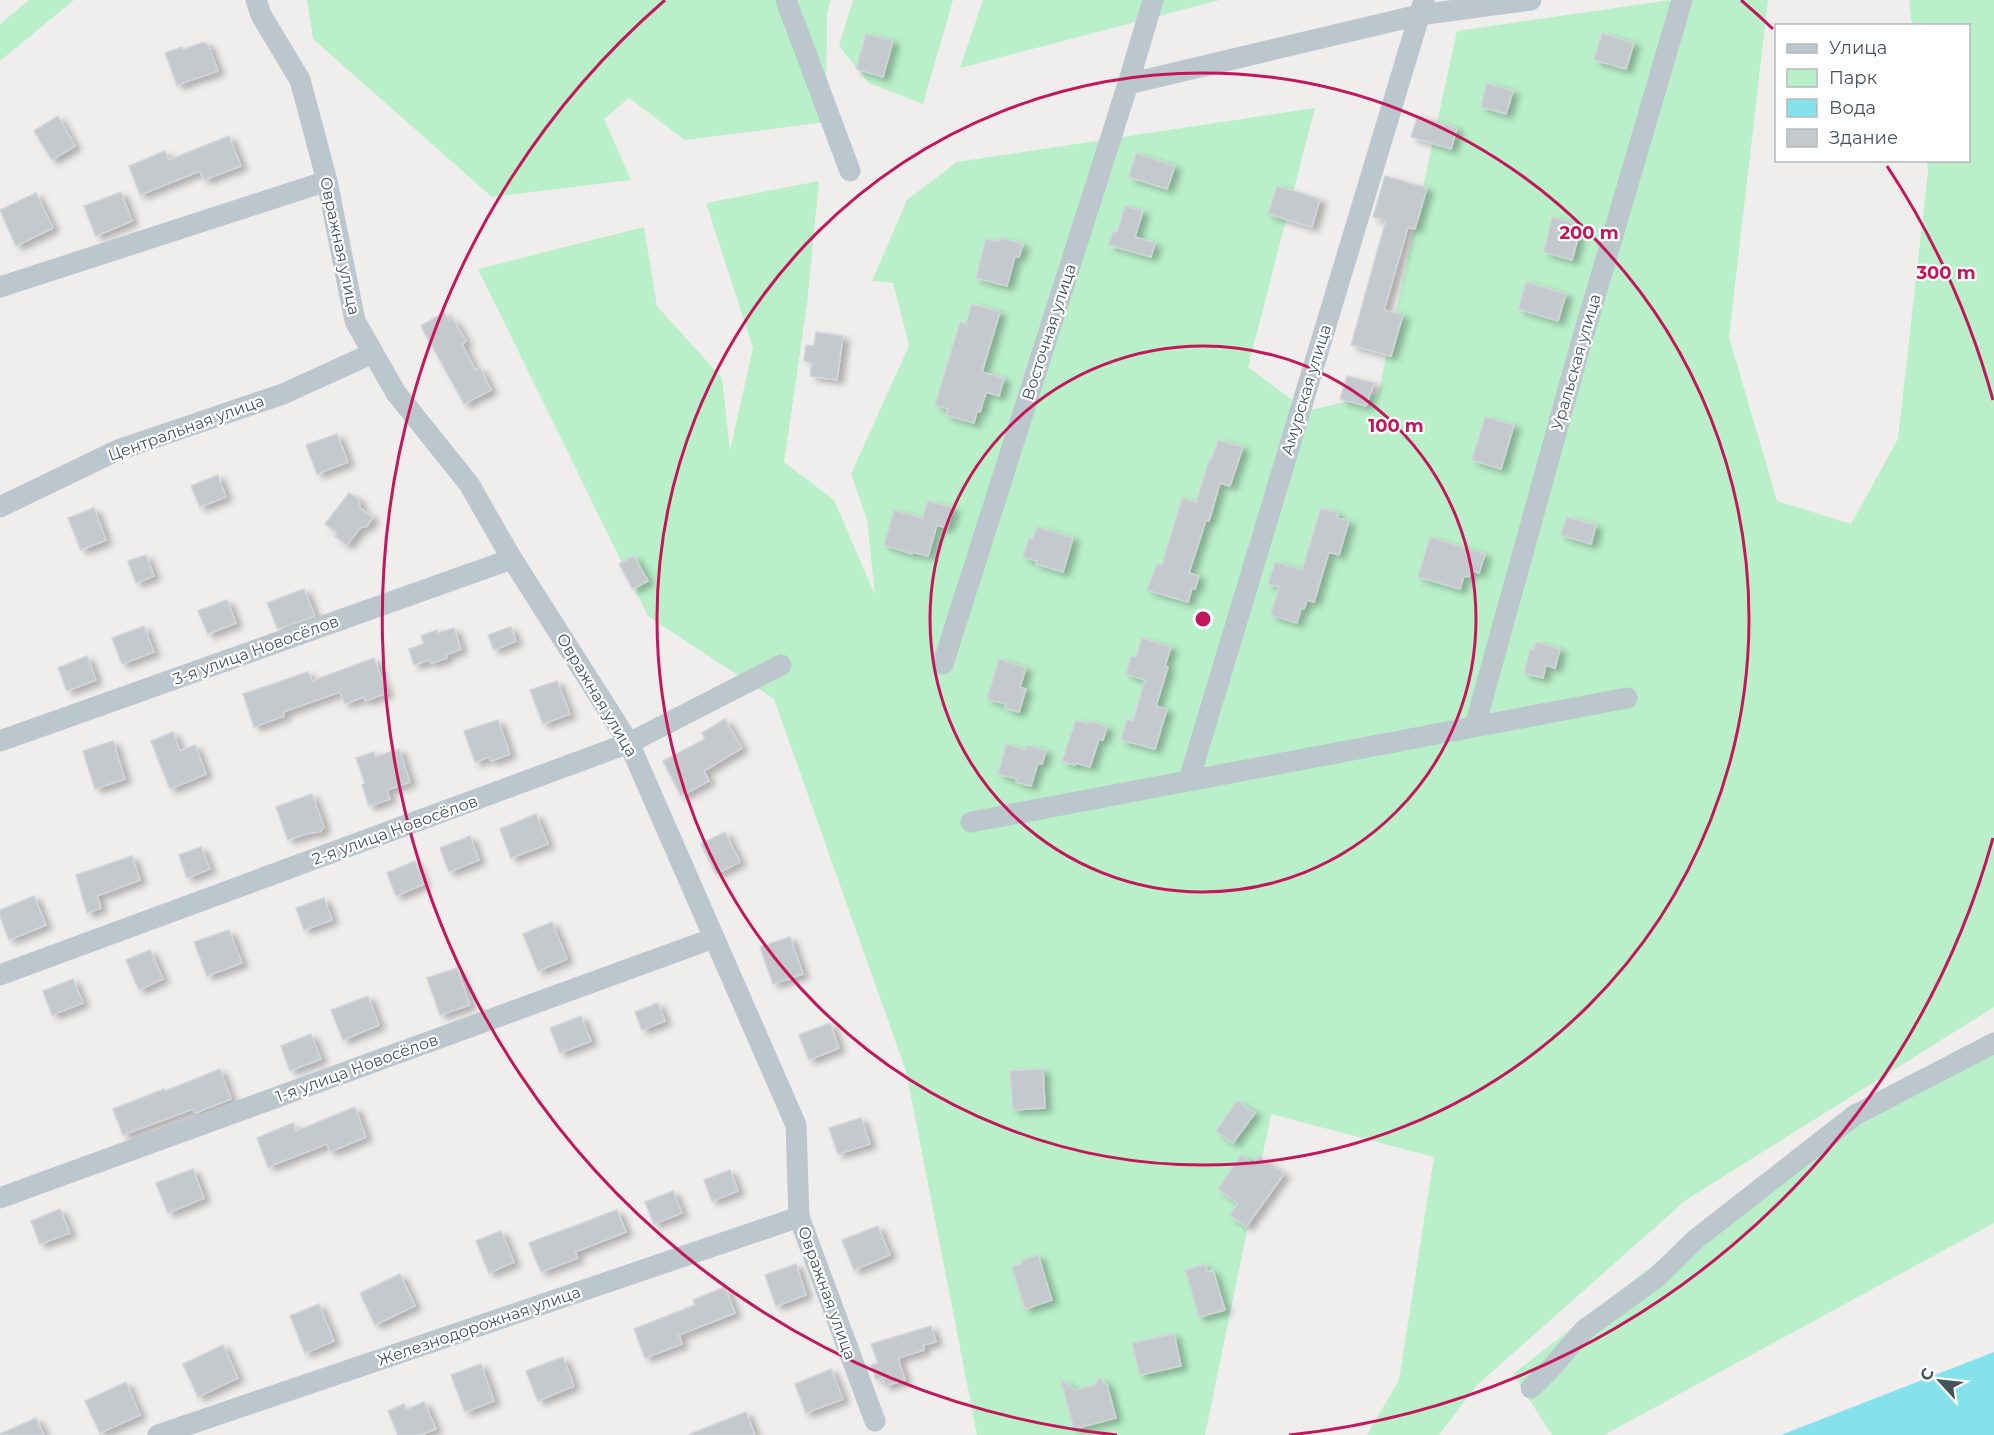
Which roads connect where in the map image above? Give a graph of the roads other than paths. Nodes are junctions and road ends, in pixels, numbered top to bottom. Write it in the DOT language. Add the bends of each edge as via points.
graph roads {
  1 [pos="256,0"];
  2 [pos="786,0"];
  3 [pos="1153,0"];
  4 [pos="1531,0"];
  5 [pos="1682,0"];
  6 [pos="1422,8"];
  7 [pos="1128,84"];
  8 [pos="850,171"];
  9 [pos="327,181"];
  10 [pos="0,287"];
  11 [pos="373,353"];
  12 [pos="0,507"];
  13 [pos="512,559"];
  14 [pos="943,664"];
  15 [pos="781,665"];
  16 [pos="1627,698"];
  17 [pos="1474,726"];
  18 [pos="0,741"];
  19 [pos="629,743"];
  20 [pos="1189,780"];
  21 [pos="970,822"];
  22 [pos="714,938"];
  23 [pos="0,975"];
  24 [pos="1994,1043"];
  25 [pos="0,1198"];
  26 [pos="799,1217"];
  27 [pos="1530,1388"];
  28 [pos="875,1421"];
  29 [pos="161,1435"];
  1 -- 9 [label="street, Овражная улица" via="300,80"];
  2 -- 8 [label="street"];
  3 -- 7 [label="street, Восточная улица"];
  4 -- 6 [label="street"];
  5 -- 17 [label="street, Уральская улица"];
  6 -- 7 [label="street"];
  6 -- 20 [label="street, Амурская улица"];
  7 -- 14 [label="street, Восточная улица"];
  9 -- 10 [label="street"];
  9 -- 11 [label="street, Овражная улица" via="355,321"];
  11 -- 12 [label="street, Центральная улица" via="283,394 118,450"];
  11 -- 13 [label="street, Овражная улица" via="396,393 469,484"];
  13 -- 18 [label="street, 3-я улица Новосёлов"];
  13 -- 19 [label="street, Овражная улица"];
  15 -- 19 [label="street, 2-я улица Новосёлов"];
  16 -- 17 [label="street"];
  17 -- 20 [label="street"];
  19 -- 22 [label="street, Овражная улица"];
  19 -- 23 [label="street, 2-я улица Новосёлов"];
  20 -- 21 [label="street"];
  22 -- 25 [label="street, 1-я улица Новосёлов"];
  22 -- 26 [label="street, Овражная улица" via="796,1125"];
  24 -- 27 [label="street" via="1855,1115 1696,1239 1656,1278 1584,1330"];
  26 -- 28 [label="street, Овражная улица"];
  26 -- 29 [label="street, Железнодорожная улица"];
}
